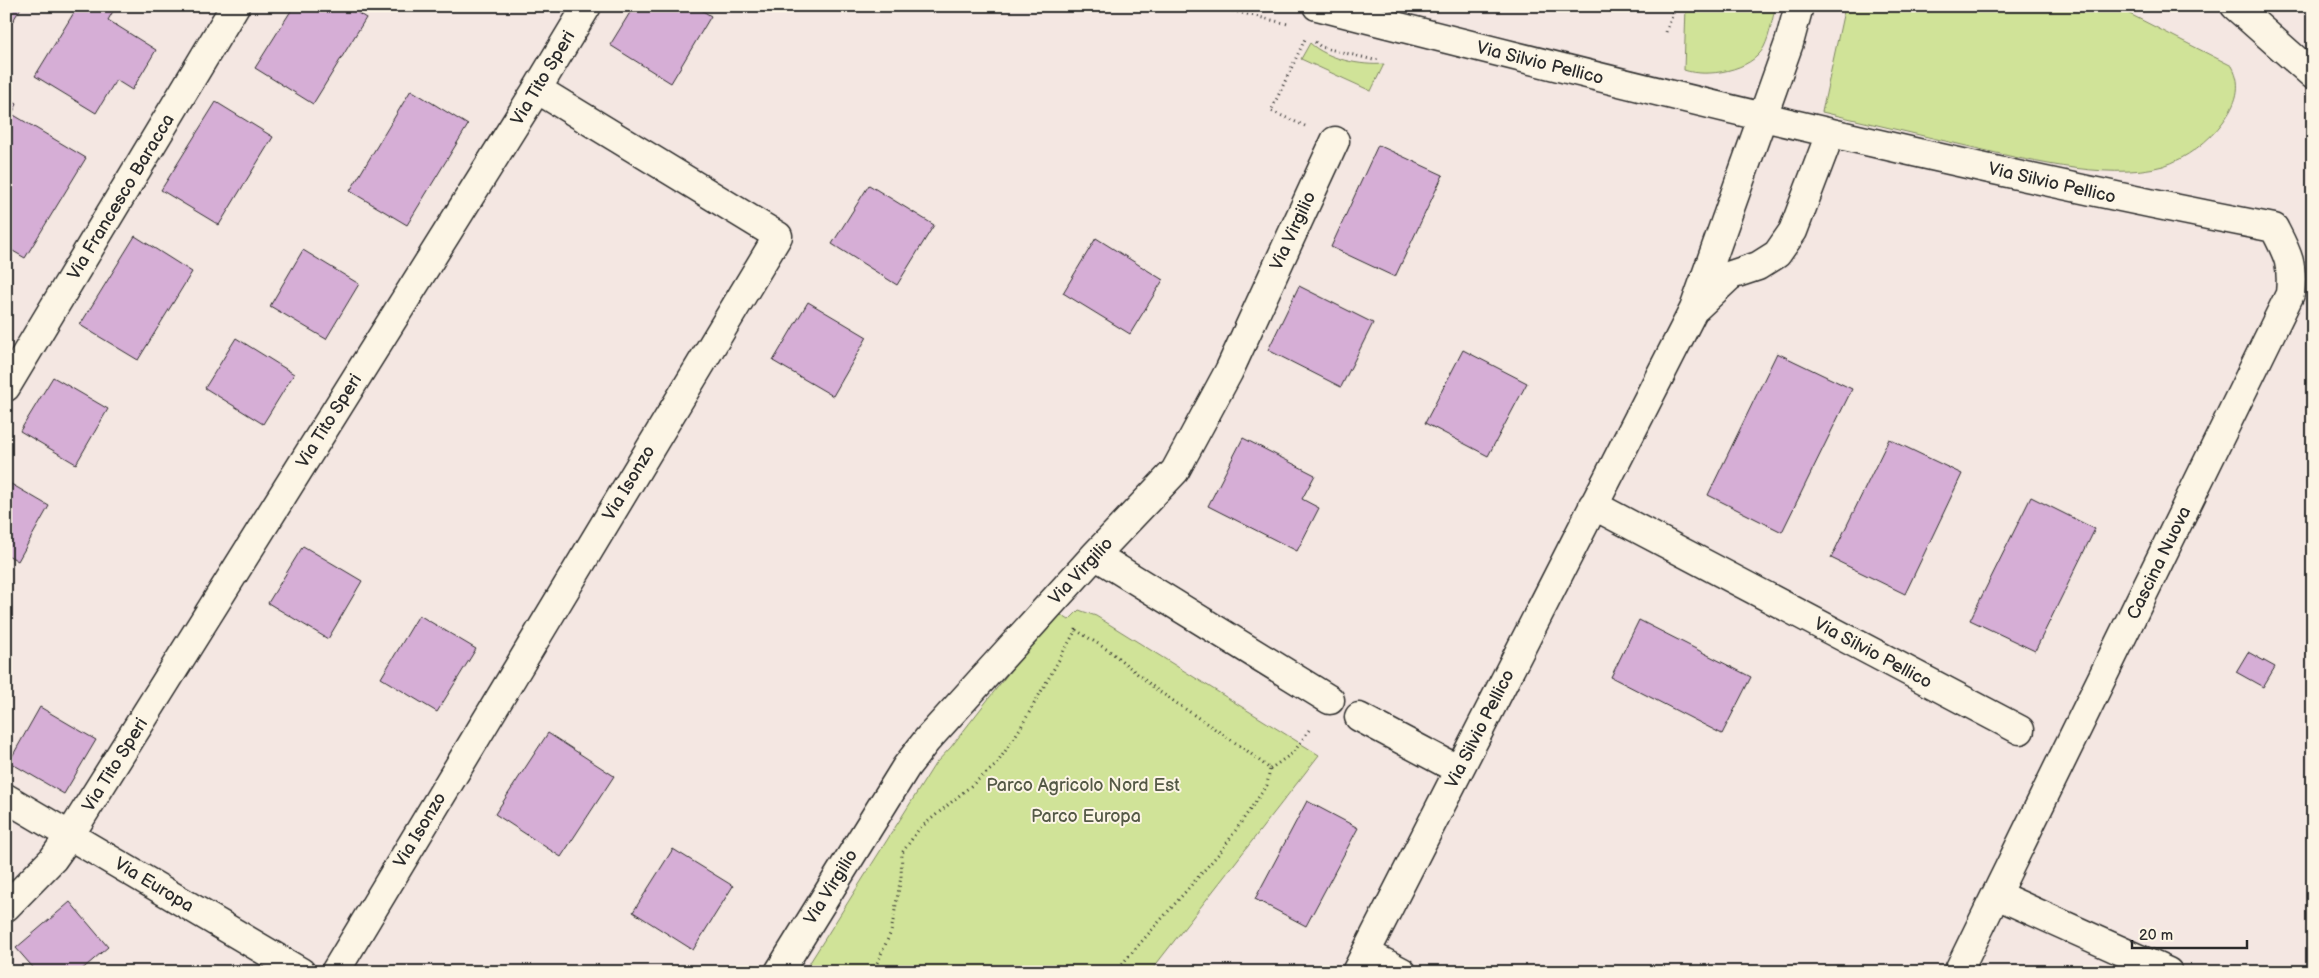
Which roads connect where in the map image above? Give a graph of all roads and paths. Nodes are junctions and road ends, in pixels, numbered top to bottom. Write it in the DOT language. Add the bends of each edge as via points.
graph roads {
  1 [pos="235,6"];
  2 [pos="586,6"];
  3 [pos="1317,6"];
  4 [pos="1676,6"];
  5 [pos="1799,6"];
  6 [pos="2235,6"];
  7 [pos="1666,32"];
  8 [pos="1307,34"];
  9 [pos="2313,75"];
  10 [pos="537,89"];
  11 [pos="1763,117"];
  12 [pos="1830,134"];
  13 [pos="1335,140"];
  14 [pos="2274,228"];
  15 [pos="1694,309"];
  16 [pos="6,387"];
  17 [pos="1593,505"];
  18 [pos="1096,555"];
  19 [pos="1082,622"];
  20 [pos="1076,630"];
  21 [pos="1330,700"];
  22 [pos="1359,717"];
  23 [pos="2020,730"];
  24 [pos="1270,769"];
  25 [pos="1459,770"];
  26 [pos="6,798"];
  27 [pos="70,836"];
  28 [pos="1997,895"];
  29 [pos="6,907"];
  30 [pos="1361,962"];
  31 [pos="301,972"];
  32 [pos="335,972"];
  33 [pos="779,972"];
  34 [pos="873,972"];
  35 [pos="1115,972"];
  36 [pos="1402,972"];
  37 [pos="1958,972"];
  38 [pos="2168,972"];
  1 -- 16 [label="street, Via Francesco Baracca"];
  2 -- 10 [label="street, Via Tito Speri"];
  3 -- 11 [label="street, Via Silvio Pellico"];
  4 -- 7 [label="path"];
  5 -- 11 [label="street, Via Silvio Pellico"];
  6 -- 9 [label="street"];
  8 -- 13 [label="path" via="1271,110"];
  10 -- 27 [label="street, Via Tito Speri"];
  10 -- 32 [label="street, Via Isonzo" via="778,236"];
  11 -- 12 [label="street, Via Silvio Pellico"];
  11 -- 15 [label="street, Via Silvio Pellico"];
  12 -- 14 [label="street, Via Silvio Pellico" via="2127,200"];
  12 -- 15 [label="street, Via Silvio Pellico" via="1793,231 1777,254 1758,266 1731,275"];
  13 -- 18 [label="street, Via Virgilio" via="1229,371 1191,444 1175,471"];
  14 -- 28 [label="street, Cascina Nuova" via="2289,256 2290,294"];
  15 -- 17 [label="street, Via Silvio Pellico"];
  17 -- 23 [label="street, Via Silvio Pellico"];
  17 -- 25 [label="street, Via Silvio Pellico"];
  18 -- 21 [label="street"];
  18 -- 33 [label="street, Via Virgilio" via="906,766"];
  19 -- 20 [label="path"];
  20 -- 24 [label="path" via="1112,652 1157,690"];
  20 -- 34 [label="path" via="996,765 919,829 902,853 891,932"];
  21 -- 24 [label="path" via="1294,752"];
  22 -- 25 [label="street"];
  24 -- 35 [label="path" via="1267,785 1222,850"];
  25 -- 30 [label="street, Via Silvio Pellico"];
  26 -- 27 [label="street, Via Europa"];
  27 -- 29 [label="street, Via Tito Speri" via="53,859"];
  27 -- 31 [label="street, Via Europa"];
  28 -- 37 [label="street, Cascina Nuova"];
  28 -- 38 [label="street"];
  30 -- 36 [label="street, Via Silvio Pellico"];
}
